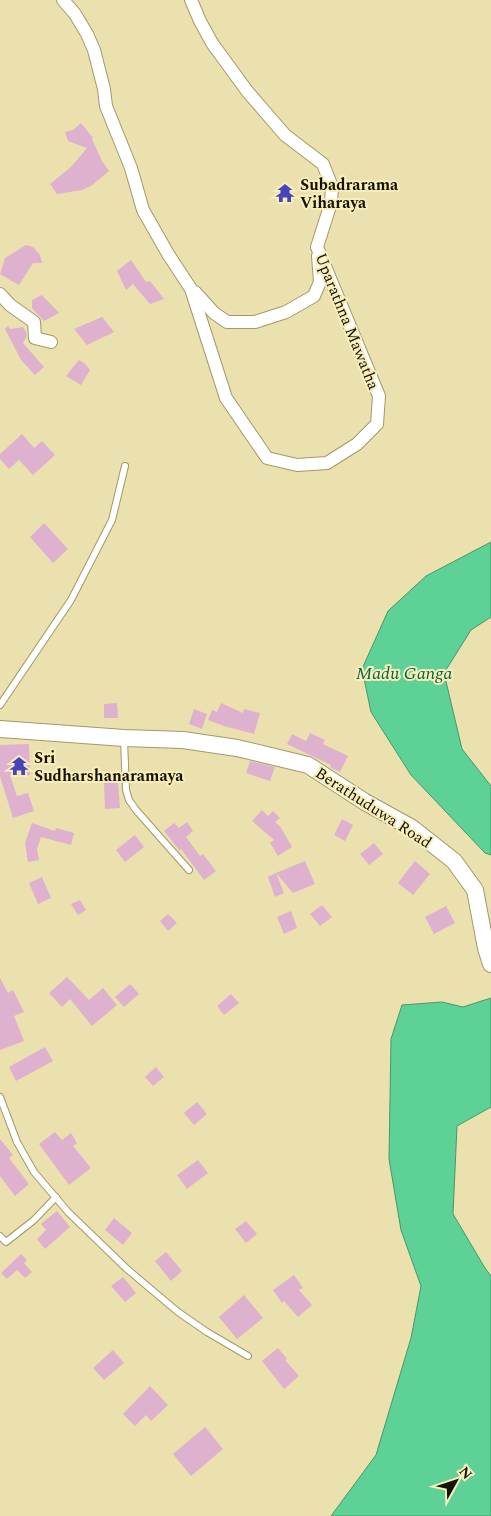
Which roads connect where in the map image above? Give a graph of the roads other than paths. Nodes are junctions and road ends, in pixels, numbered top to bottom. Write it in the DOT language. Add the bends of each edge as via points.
graph roads {
  1 [pos="63,0"];
  2 [pos="191,0"];
  3 [pos="317,247"];
  4 [pos="191,289"];
  5 [pos="0,294"];
  6 [pos="51,342"];
  7 [pos="125,466"];
  8 [pos="0,705"];
  9 [pos="0,729"];
  10 [pos="124,738"];
  11 [pos="189,870"];
  12 [pos="491,964"];
  13 [pos="0,1097"];
  14 [pos="56,1197"];
  15 [pos="0,1236"];
  16 [pos="248,1356"];
  1 -- 4 [label="street, Uparathna Mawatha" via="79,20 94,50 106,106 131,168 143,210"];
  2 -- 3 [label="street, Uparathna Mawatha" via="212,43 247,91 285,135 323,164 332,187 331,203"];
  3 -- 4 [label="street" via="320,282 314,296 286,312 255,322 227,322"];
  3 -- 4 [label="street, Uparathna Mawatha" via="379,396 377,424 357,444 327,463 297,465 267,458 226,398"];
  5 -- 6 [label="street" via="10,306 34,322 35,338"];
  7 -- 8 [label="lane" via="112,520 71,600"];
  9 -- 10 [label="street, Berathuduwa Road"];
  10 -- 11 [label="lane" via="129,800"];
  10 -- 12 [label="street, Berathuduwa Road" via="237,748 308,765 412,828 454,862 475,890"];
  13 -- 14 [label="lane" via="17,1142 34,1172"];
  14 -- 15 [label="lane" via="6,1242"];
  14 -- 16 [label="lane" via="127,1269 178,1312"];
}
